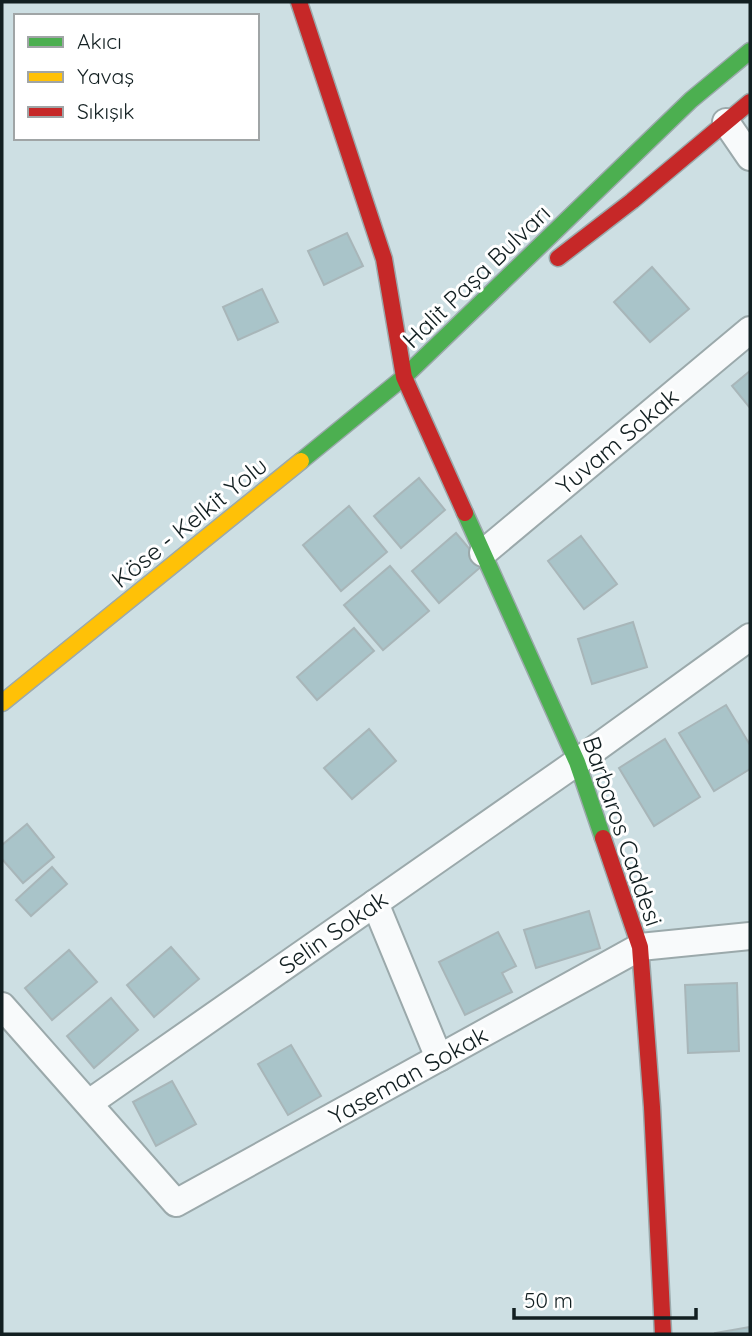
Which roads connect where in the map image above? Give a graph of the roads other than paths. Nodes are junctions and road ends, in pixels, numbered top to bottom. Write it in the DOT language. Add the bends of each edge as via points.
graph roads {
  1 [pos="299,2"];
  2 [pos="750,51"];
  3 [pos="750,102"];
  4 [pos="726,122"];
  5 [pos="750,157"];
  6 [pos="545,268"];
  7 [pos="523,285"];
  8 [pos="750,330"];
  9 [pos="404,377"];
  10 [pos="483,553"];
  11 [pos="750,637"];
  12 [pos="2,703"];
  13 [pos="577,762"];
  14 [pos="376,902"];
  15 [pos="750,936"];
  16 [pos="640,947"];
  17 [pos="2,1006"];
  18 [pos="439,1058"];
  19 [pos="89,1103"];
  20 [pos="663,1334"];
  1 -- 9 [label="main road, Barbaros Caddesi" via="384,259"];
  2 -- 9 [label="main road, Halit Paşa Bulvarı" via="691,100"];
  3 -- 4 [label="main road, Halit Paşa Bulvarı"];
  4 -- 5 [label="street"];
  4 -- 6 [label="main road, Halit Paşa Bulvarı"];
  7 -- 9 [label="main road, Halit Paşa Bulvarı"];
  8 -- 10 [label="street, Yuvam Sokak"];
  9 -- 10 [label="main road, Barbaros Caddesi"];
  9 -- 12 [label="main road, Köse - Kelkit Yolu"];
  10 -- 13 [label="main road, Barbaros Caddesi"];
  11 -- 13 [label="street, Selin Sokak"];
  13 -- 14 [label="street, Selin Sokak"];
  13 -- 16 [label="main road, Barbaros Caddesi"];
  14 -- 18 [label="street"];
  14 -- 19 [label="street, Selin Sokak"];
  15 -- 16 [label="street"];
  16 -- 18 [label="street, Yaseman Sokak"];
  16 -- 20 [label="main road, Barbaros Caddesi"];
  17 -- 19 [label="street"];
  18 -- 19 [label="street, Yaseman Sokak" via="176,1203"];
}
